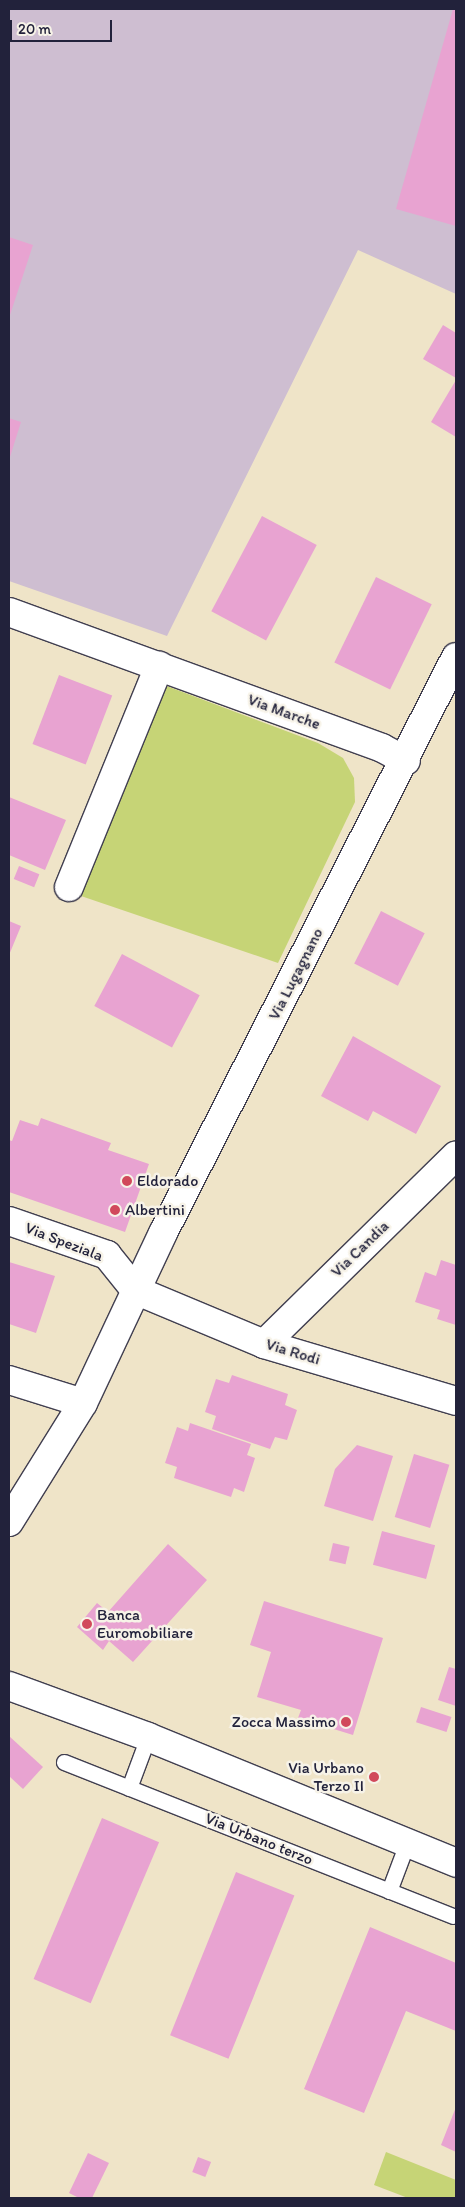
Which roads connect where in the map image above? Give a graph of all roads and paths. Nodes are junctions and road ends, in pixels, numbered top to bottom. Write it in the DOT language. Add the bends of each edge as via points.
graph roads {
  1 [pos="9,612"];
  2 [pos="456,657"];
  3 [pos="159,666"];
  4 [pos="406,761"];
  5 [pos="69,887"];
  6 [pos="456,1155"];
  7 [pos="9,1221"];
  8 [pos="136,1290"];
  9 [pos="264,1344"];
  10 [pos="9,1380"];
  11 [pos="456,1401"];
  12 [pos="83,1404"];
  13 [pos="9,1522"];
  14 [pos="9,1686"];
  15 [pos="148,1737"];
  16 [pos="64,1762"];
  17 [pos="129,1788"];
  18 [pos="407,1843"];
  19 [pos="456,1863"];
  20 [pos="389,1891"];
  21 [pos="453,1916"];
  1 -- 3 [label="street, Via Marche"];
  2 -- 4 [label="street, Via Lugagnano"];
  3 -- 4 [label="street, Via Marche" via="382,748"];
  3 -- 5 [label="street"];
  4 -- 8 [label="street, Via Lugagnano"];
  6 -- 9 [label="street, Via Candia"];
  7 -- 8 [label="street, Via Speziala" via="107,1255"];
  8 -- 9 [label="street, Via Rodi"];
  8 -- 12 [label="street, Via Lugagnano"];
  9 -- 11 [label="street, Via Rodi"];
  10 -- 12 [label="street"];
  12 -- 13 [label="street, Via Lugagnano"];
  14 -- 15 [label="street"];
  15 -- 17 [label="lane"];
  15 -- 18 [label="street"];
  16 -- 17 [label="lane, Via Urbano terzo"];
  17 -- 20 [label="lane, Via Urbano terzo"];
  18 -- 19 [label="street"];
  18 -- 20 [label="lane"];
  20 -- 21 [label="lane, Via Urbano terzo"];
}
